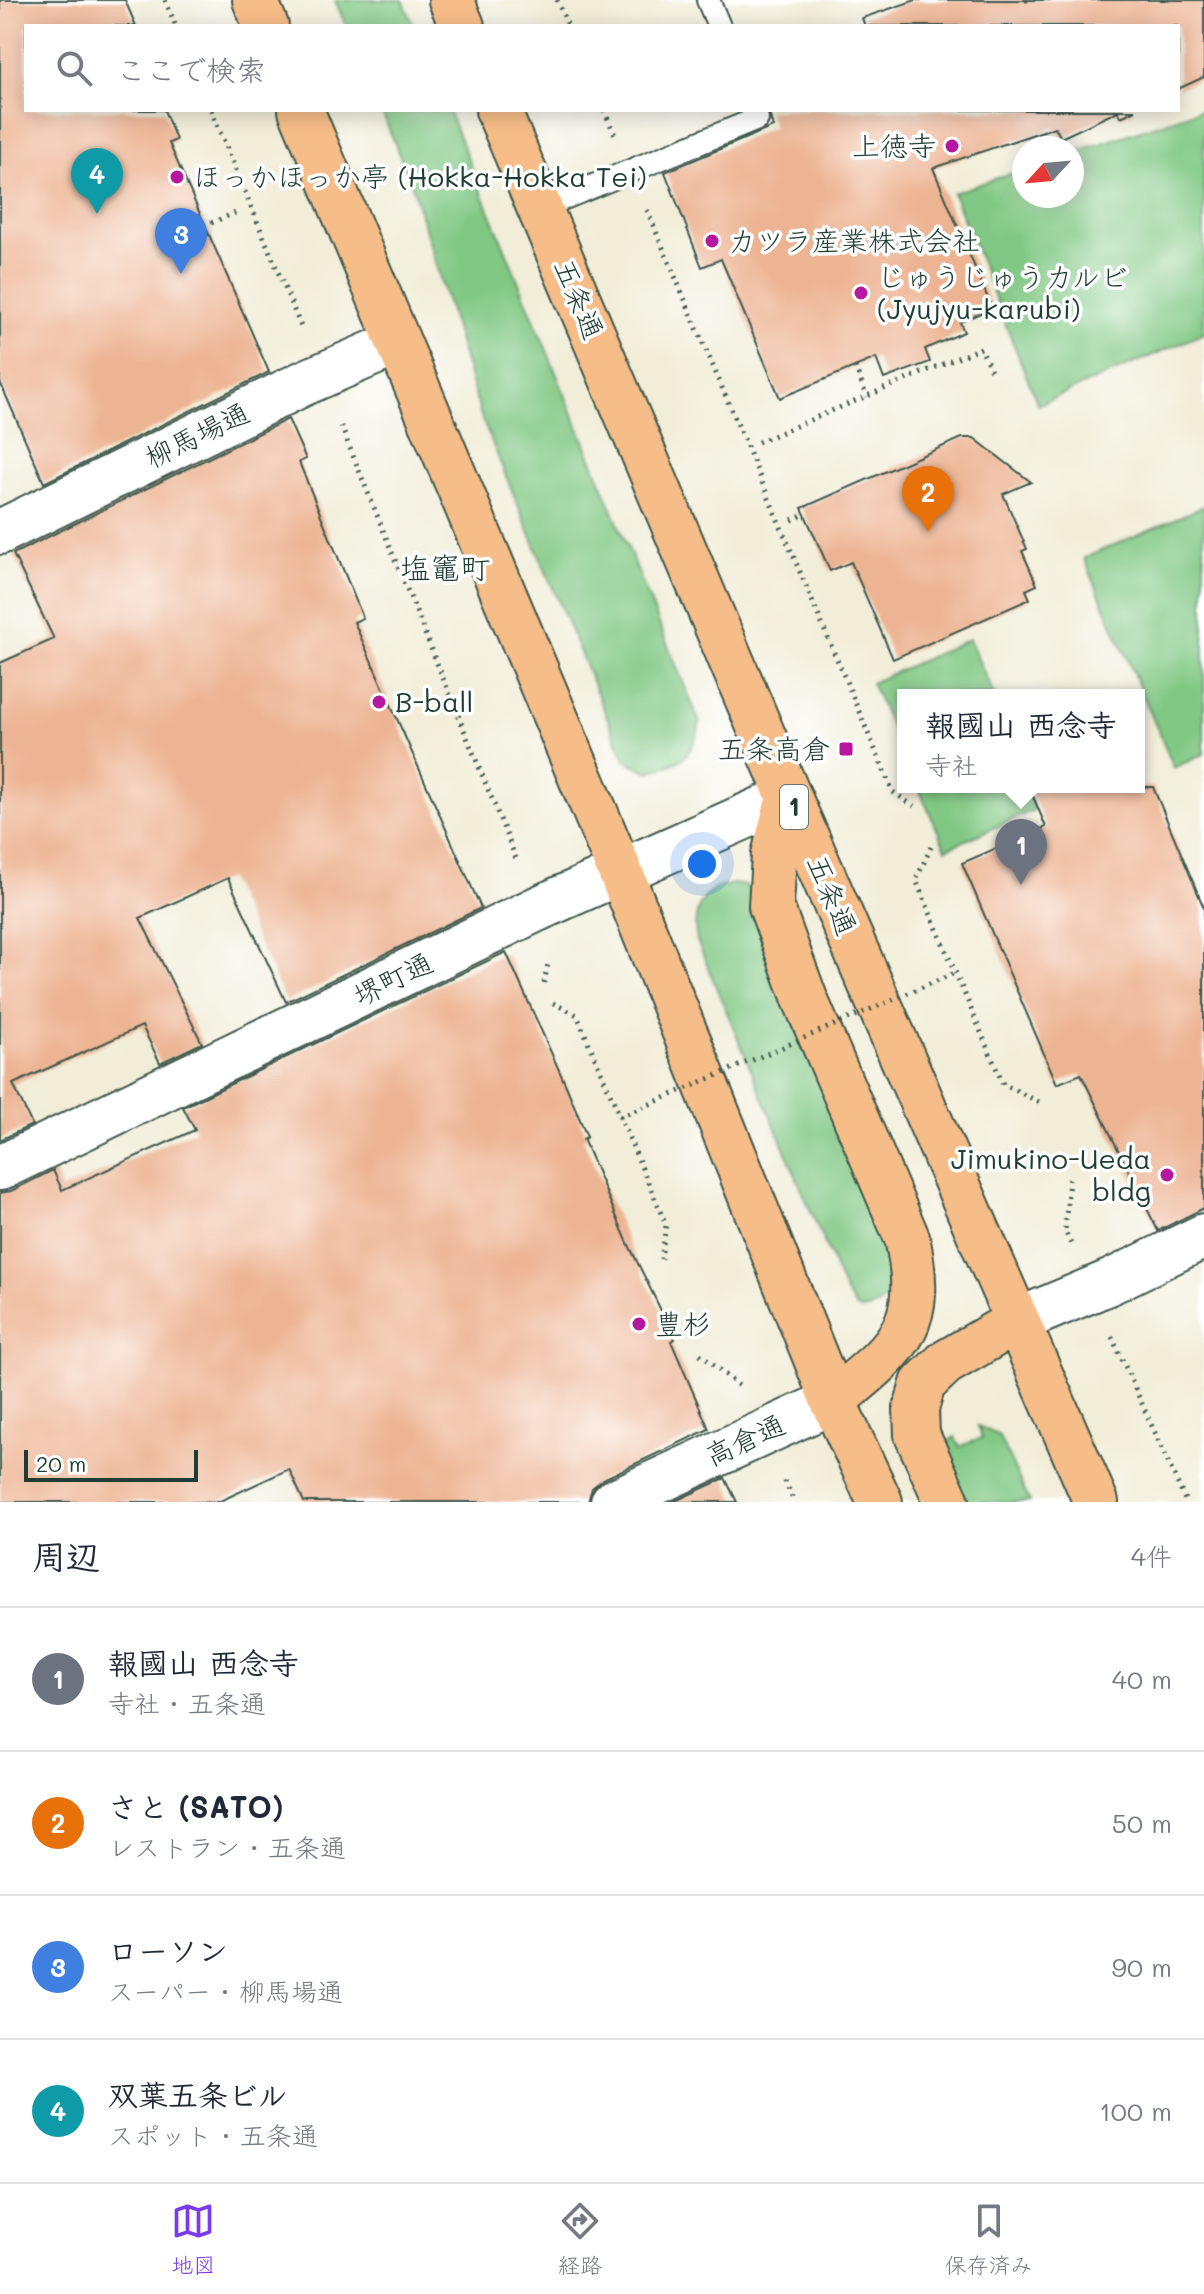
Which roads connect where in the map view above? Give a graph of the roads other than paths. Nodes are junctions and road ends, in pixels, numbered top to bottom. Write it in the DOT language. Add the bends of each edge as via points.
graph roads {
  1 [pos="255,0"];
  2 [pos="451,0"];
  3 [pos="708,0"];
  4 [pos="265,24"];
  5 [pos="461,24"];
  6 [pos="718,24"];
  7 [pos="302,112"];
  8 [pos="499,112"];
  9 [pos="754,112"];
  10 [pos="540,208"];
  11 [pos="397,343"];
  12 [pos="0,532"];
  13 [pos="789,797"];
  14 [pos="620,871"];
  15 [pos="0,1168"];
  16 [pos="1204,1236"];
  17 [pos="1017,1321"];
  18 [pos="833,1401"];
  19 [pos="613,1502"];
  20 [pos="880,1502"];
  21 [pos="947,1502"];
  22 [pos="1096,1502"];
  1 -- 4 [label="highway"];
  2 -- 5 [label="highway"];
  3 -- 6 [label="lane"];
  7 -- 11 [label="highway"];
  8 -- 10 [label="highway, 五条通 / 1"];
  9 -- 10 [label="lane" via="757,119"];
  10 -- 13 [label="highway, 五条通 / 1"];
  11 -- 12 [label="street, 柳馬場通" via="320,375"];
  11 -- 14 [label="highway"];
  13 -- 14 [label="street, 堺町通"];
  13 -- 17 [label="highway, 五条通 / 1"];
  13 -- 18 [label="highway" via="774,855 771,906 907,1238 915,1273 912,1311 902,1335 880,1362"];
  14 -- 15 [label="street, 堺町通"];
  14 -- 18 [label="highway"];
  16 -- 17 [label="street"];
  17 -- 21 [label="highway" via="945,1363 923,1384 916,1409 917,1435"];
  17 -- 22 [label="highway, 五条通 / 1"];
  18 -- 19 [label="street, 高倉通"];
  18 -- 20 [label="highway"];
}
